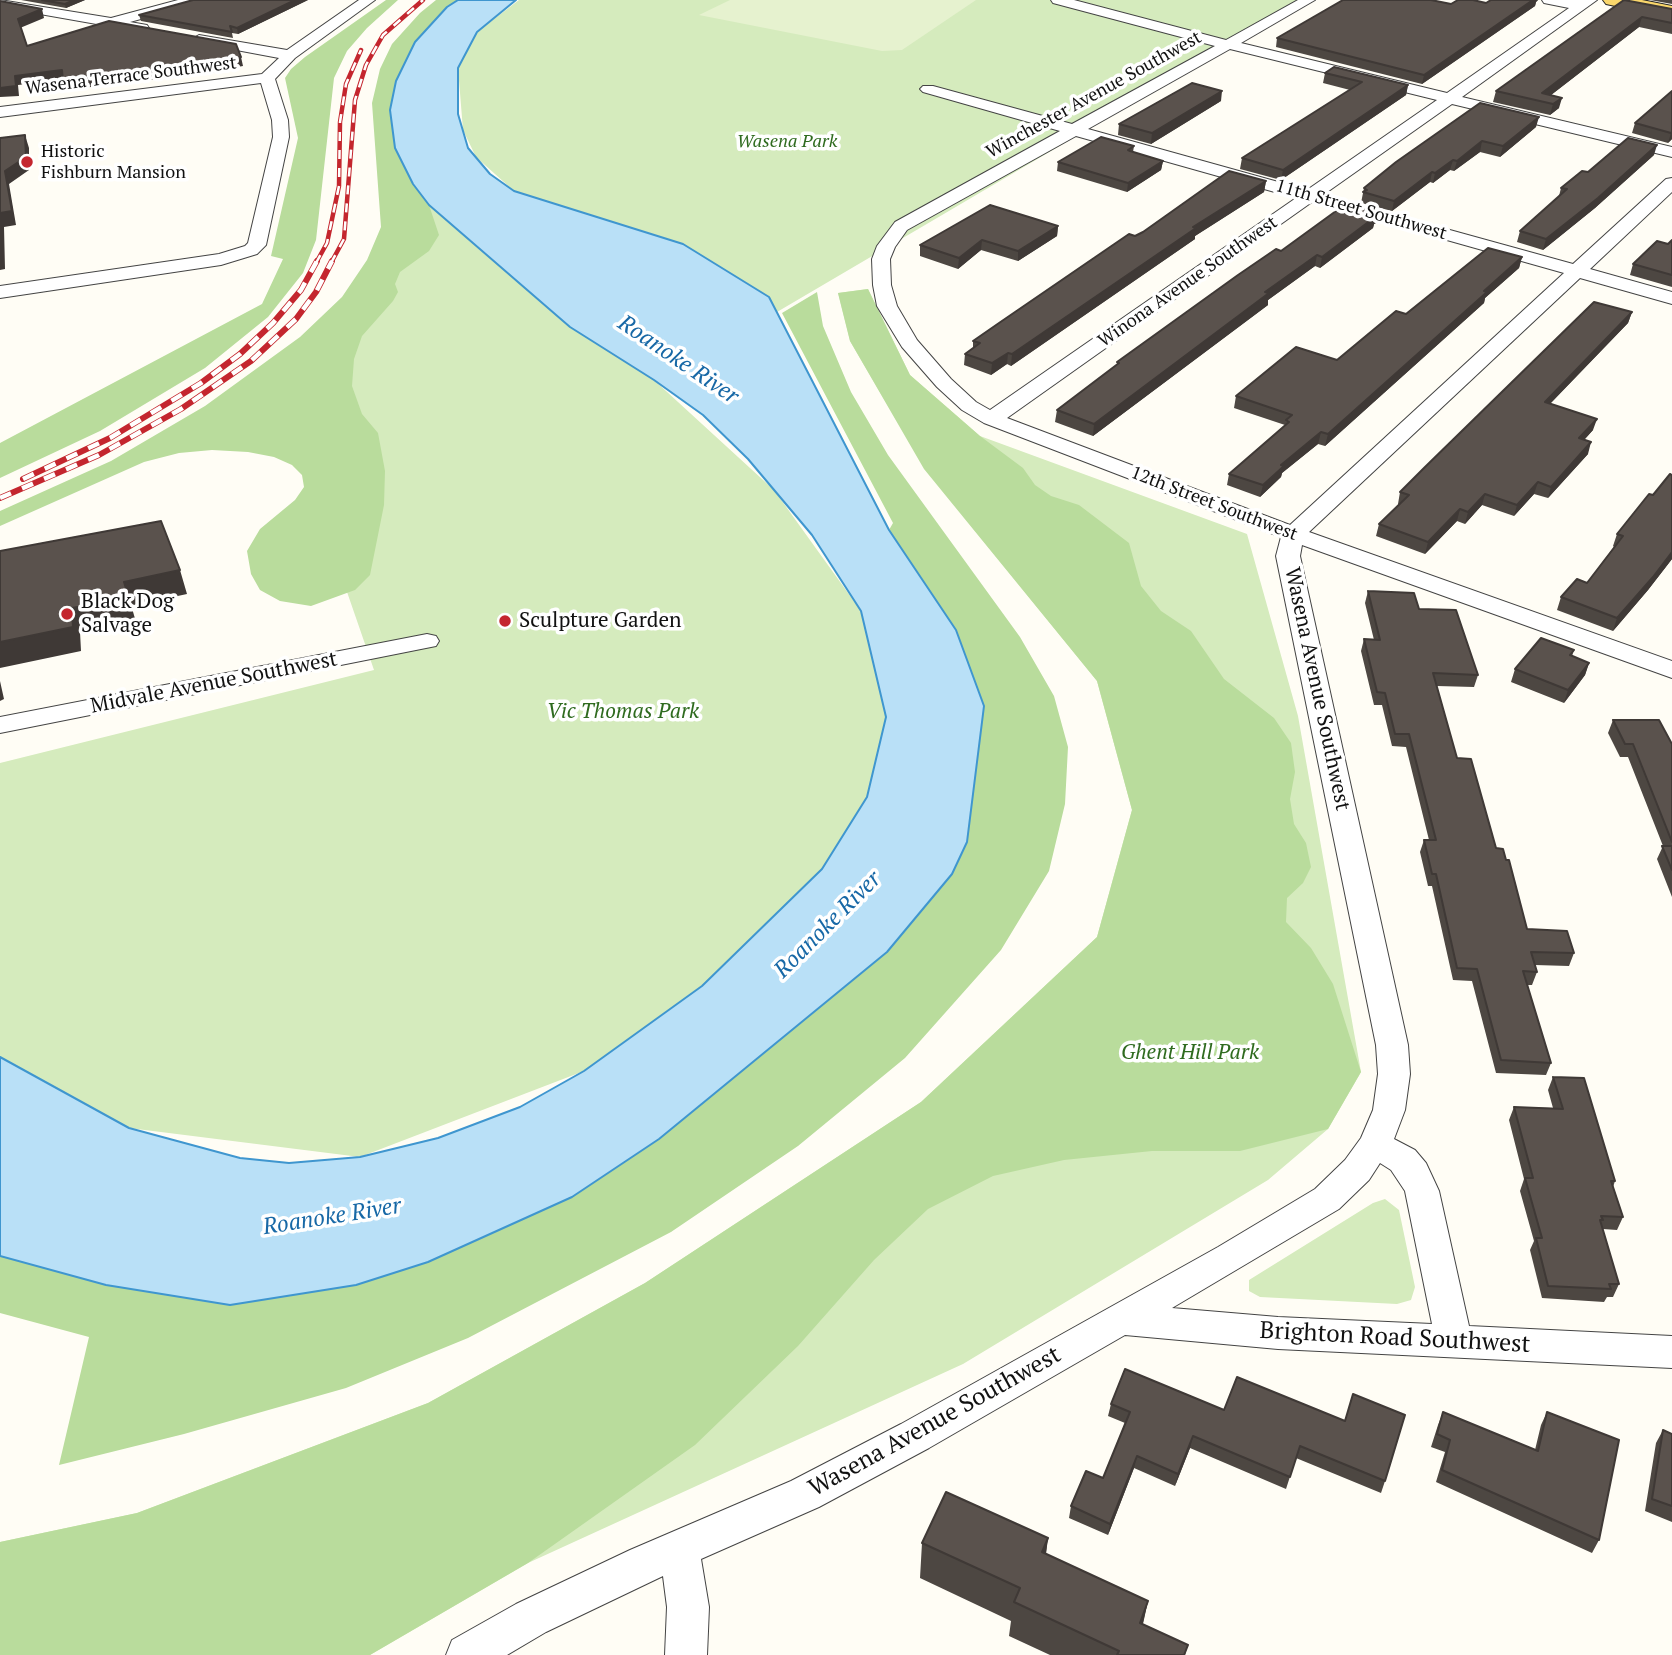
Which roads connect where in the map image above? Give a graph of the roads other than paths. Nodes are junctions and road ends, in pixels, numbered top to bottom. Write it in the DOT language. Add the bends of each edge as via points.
graph roads {
  1 [pos="194,0"];
  2 [pos="368,0"];
  3 [pos="1058,0"];
  4 [pos="1308,0"];
  5 [pos="1549,0"];
  6 [pos="1613,0"];
  7 [pos="0,3"];
  8 [pos="1585,3"];
  9 [pos="1672,12"];
  10 [pos="110,23"];
  11 [pos="160,32"];
  12 [pos="186,36"];
  13 [pos="1228,44"];
  14 [pos="290,55"];
  15 [pos="267,78"];
  16 [pos="928,89"];
  17 [pos="1449,98"];
  18 [pos="0,112"];
  19 [pos="1075,130"];
  20 [pos="1672,152"];
  21 [pos="1672,183"];
  22 [pos="1310,196"];
  23 [pos="901,226"];
  24 [pos="1577,270"];
  25 [pos="0,292"];
  26 [pos="1672,298"];
  27 [pos="991,419"];
  28 [pos="1293,534"];
  29 [pos="427,641"];
  30 [pos="1670,665"];
  31 [pos="0,725"];
  32 [pos="1376,1144"];
  33 [pos="1118,1319"];
  34 [pos="1454,1341"];
  35 [pos="1672,1352"];
  36 [pos="680,1550"];
  37 [pos="467,1655"];
  38 [pos="686,1655"];
  1 -- 10 [label="street"];
  2 -- 14 [label="street"];
  3 -- 13 [label="street"];
  4 -- 13 [label="street, Winchester Avenue Southwest"];
  5 -- 8 [label="street"];
  6 -- 9 [label="main road"];
  7 -- 10 [label="street"];
  8 -- 17 [label="street, Winona Avenue Southwest"];
  10 -- 11 [label="street"];
  12 -- 14 [label="street"];
  13 -- 17 [label="street"];
  13 -- 19 [label="street, Winchester Avenue Southwest"];
  14 -- 15 [label="street"];
  15 -- 18 [label="street, Wasena Terrace Southwest"];
  15 -- 25 [label="street" via="281,137 257,245 245,254"];
  16 -- 19 [label="street, 11th Street Southwest"];
  17 -- 20 [label="street"];
  17 -- 22 [label="street, Winona Avenue Southwest"];
  19 -- 22 [label="street, 11th Street Southwest"];
  19 -- 23 [label="street, Winchester Avenue Southwest"];
  21 -- 24 [label="street"];
  22 -- 24 [label="street, 11th Street Southwest"];
  22 -- 27 [label="street, Winona Avenue Southwest"];
  23 -- 27 [label="street, 12th Street Southwest" via="881,259 887,306 909,342 944,383 969,407"];
  24 -- 26 [label="street, 11th Street Southwest"];
  24 -- 28 [label="street"];
  27 -- 28 [label="street, 12th Street Southwest"];
  28 -- 30 [label="street, 12th Street Southwest"];
  28 -- 32 [label="street, Wasena Avenue Southwest" via="1288,556 1392,1045 1389,1110"];
  29 -- 31 [label="street, Midvale Avenue Southwest"];
  32 -- 33 [label="street, Wasena Avenue Southwest" via="1326,1199"];
  32 -- 34 [label="street" via="1403,1160 1422,1191"];
  33 -- 34 [label="street, Brighton Road Southwest" via="1278,1333"];
  33 -- 36 [label="street, Wasena Avenue Southwest" via="915,1436 805,1494"];
  34 -- 35 [label="street, Brighton Road Southwest"];
  36 -- 37 [label="street, Wasena Avenue Southwest" via="531,1618"];
  36 -- 38 [label="street" via="688,1607"];
}
